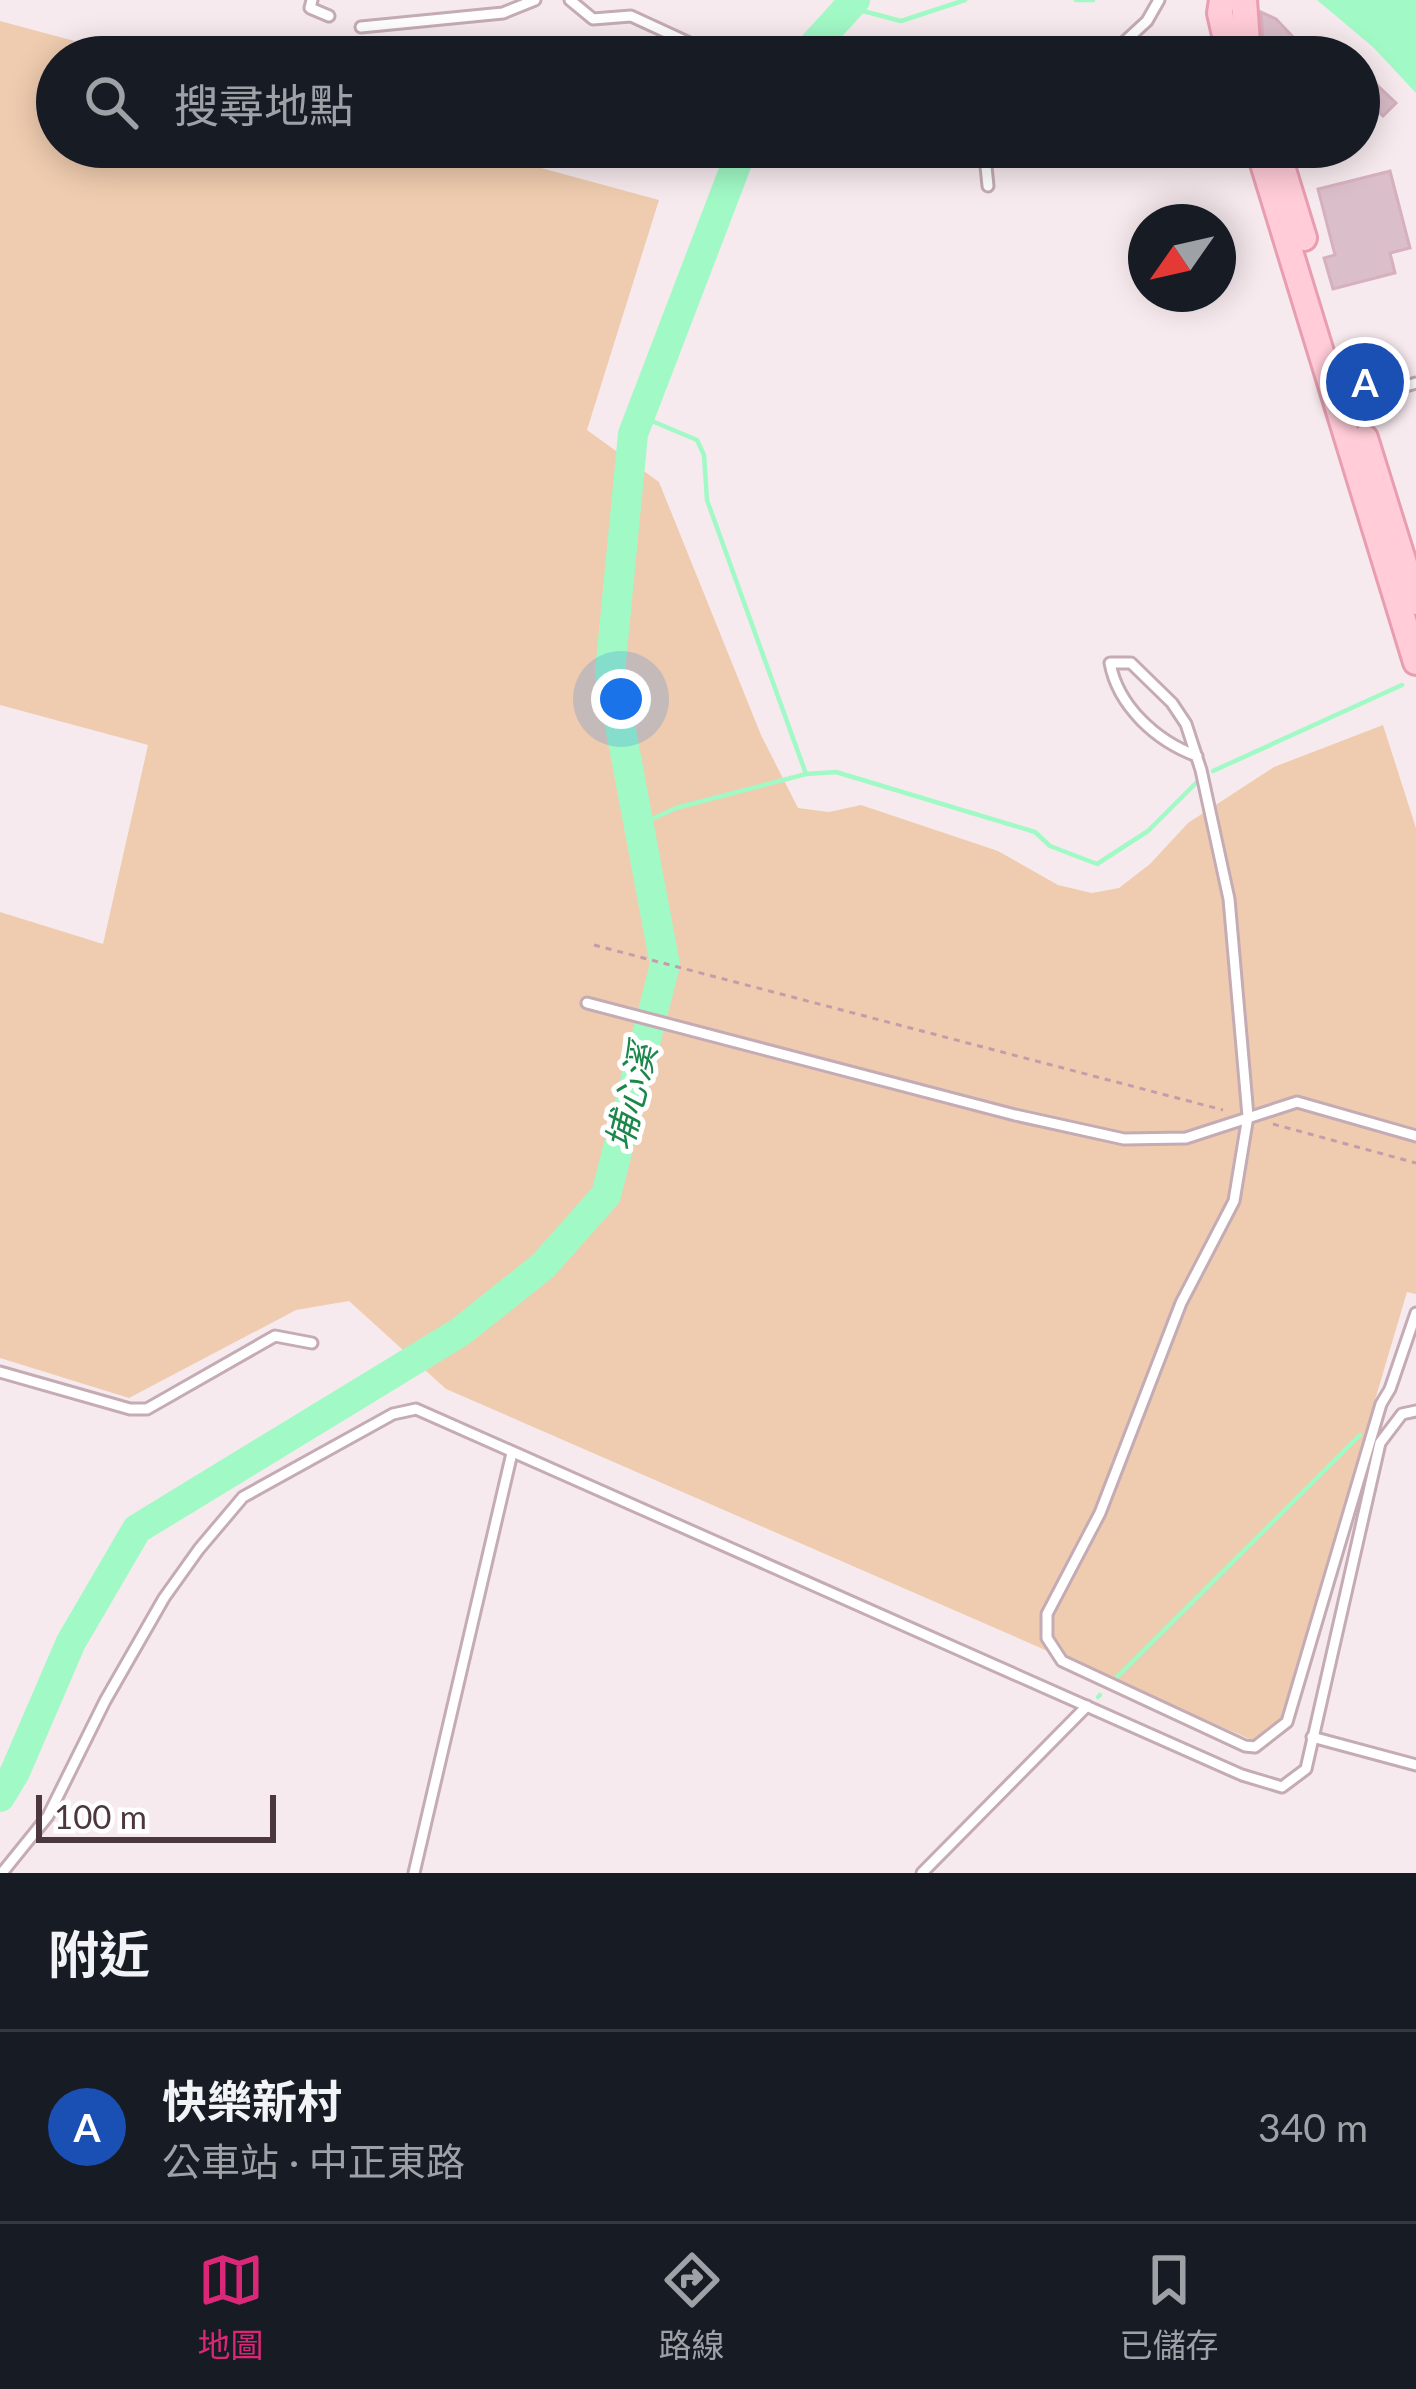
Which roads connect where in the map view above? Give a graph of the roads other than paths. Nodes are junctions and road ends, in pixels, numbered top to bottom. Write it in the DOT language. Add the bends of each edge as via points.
graph roads {
  1 [pos="312,0"];
  2 [pos="535,0"];
  3 [pos="569,0"];
  4 [pos="638,0"];
  5 [pos="1159,0"];
  6 [pos="1244,0"];
  7 [pos="1221,6"];
  8 [pos="328,16"];
  9 [pos="631,16"];
  10 [pos="361,27"];
  11 [pos="674,36"];
  12 [pos="1131,36"];
  13 [pos="1226,36"];
  14 [pos="1247,36"];
  15 [pos="986,168"];
  16 [pos="1265,168"];
  17 [pos="1282,168"];
  18 [pos="988,186"];
  19 [pos="1416,382"];
  20 [pos="1346,404"];
  21 [pos="1416,602"];
  22 [pos="1416,662"];
  23 [pos="1197,756"];
  24 [pos="592,1003"];
  25 [pos="1248,1116"];
  26 [pos="1416,1136"];
  27 [pos="1416,1313"];
  28 [pos="312,1343"];
  29 [pos="0,1372"];
  30 [pos="1416,1411"];
  31 [pos="512,1454"];
  32 [pos="1087,1706"];
  33 [pos="1312,1737"];
  34 [pos="1416,1765"];
  35 [pos="2,1873"];
  36 [pos="414,1873"];
  37 [pos="922,1873"];
  1 -- 8 [label="lane" via="310,8"];
  2 -- 10 [label="lane" via="503,14"];
  3 -- 9 [label="lane" via="593,19"];
  4 -- 9 [label="lane"];
  5 -- 12 [label="lane"];
  6 -- 14 [label="main road"];
  7 -- 13 [label="main road"];
  9 -- 11 [label="lane"];
  15 -- 18 [label="lane"];
  16 -- 20 [label="main road"];
  17 -- 20 [label="main road"];
  19 -- 20 [label="lane"];
  20 -- 21 [label="main road"];
  20 -- 22 [label="main road"];
  23 -- 23 [label="lane" via="1172,703 1131,663 1110,663 1115,689 1143,720"];
  23 -- 25 [label="lane" via="1229,899"];
  24 -- 25 [label="lane" via="1124,1139 1186,1138"];
  25 -- 26 [label="lane" via="1297,1102"];
  25 -- 27 [label="lane" via="1234,1201 1169,1330 1100,1513 1047,1614 1047,1638 1062,1661 1255,1747 1287,1722"];
  28 -- 29 [label="lane" via="275,1336 147,1409"];
  30 -- 33 [label="lane" via="1402,1414 1380,1443"];
  31 -- 32 [label="lane"];
  31 -- 35 [label="lane" via="416,1409 243,1497 164,1598 69,1781"];
  31 -- 36 [label="lane"];
  32 -- 33 [label="lane" via="1282,1787 1306,1769"];
  32 -- 37 [label="lane"];
  33 -- 34 [label="lane"];
}
